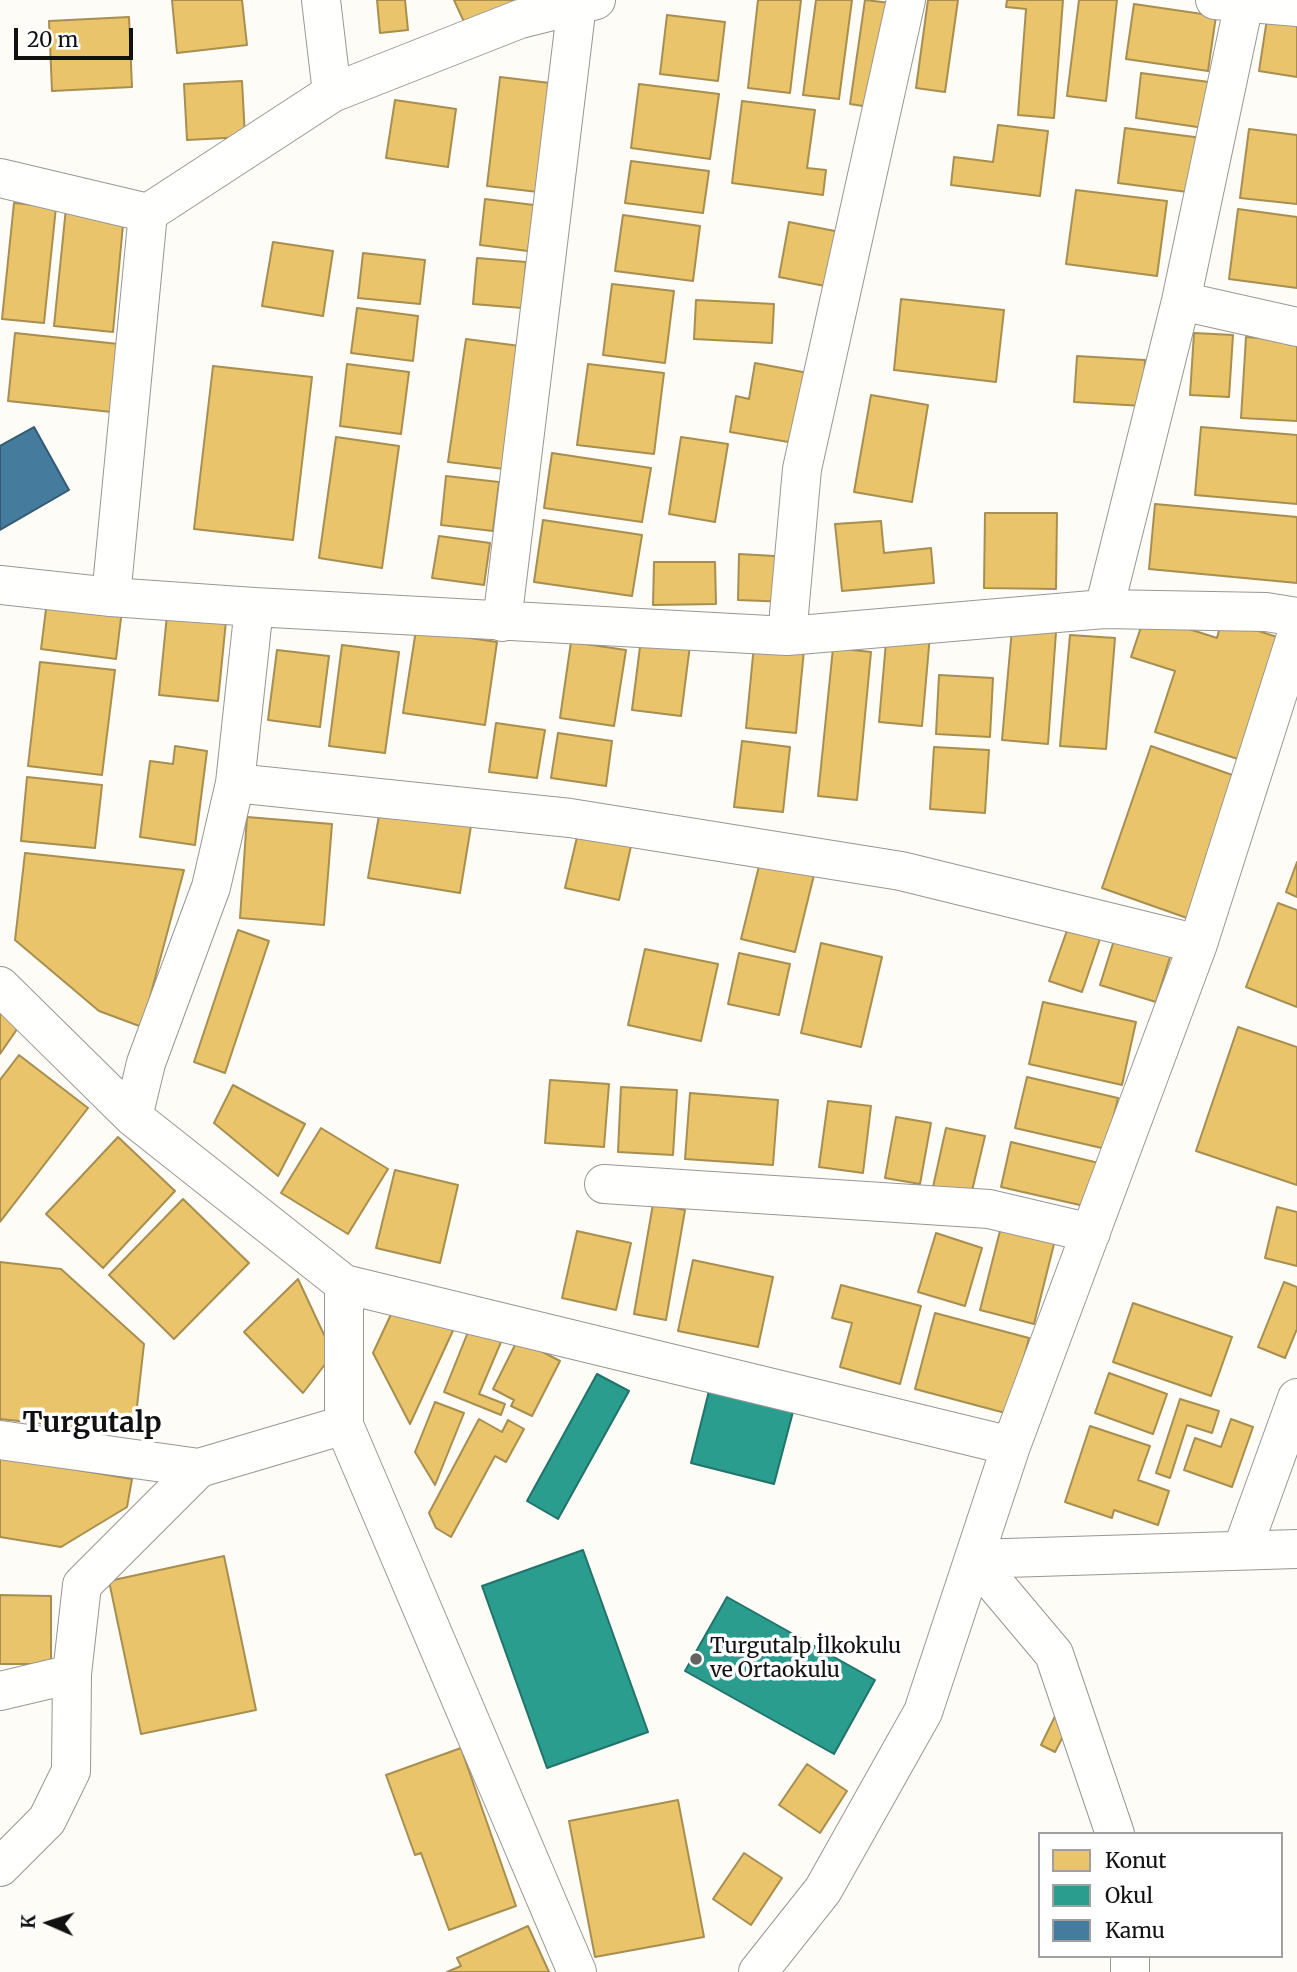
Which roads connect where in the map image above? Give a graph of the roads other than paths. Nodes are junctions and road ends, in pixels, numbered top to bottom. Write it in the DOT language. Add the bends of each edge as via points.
graph roads {
  1 [pos="321,0"];
  2 [pos="906,0"];
  3 [pos="1229,1"];
  4 [pos="586,2"];
  5 [pos="1297,7"];
  6 [pos="332,93"];
  7 [pos="0,178"];
  8 [pos="148,213"];
  9 [pos="1181,301"];
  10 [pos="1297,327"];
  11 [pos="1,595"];
  12 [pos="111,597"];
  13 [pos="254,607"];
  14 [pos="1104,609"];
  15 [pos="1297,617"];
  16 [pos="502,622"];
  17 [pos="1297,633"];
  18 [pos="787,636"];
  19 [pos="235,783"];
  20 [pos="1198,944"];
  21 [pos="0,986"];
  22 [pos="133,1117"];
  23 [pos="604,1184"];
  24 [pos="1091,1233"];
  25 [pos="344,1284"];
  26 [pos="1297,1398"];
  27 [pos="344,1425"];
  28 [pos="0,1440"];
  29 [pos="1011,1446"];
  30 [pos="199,1468"];
  31 [pos="1297,1549"];
  32 [pos="1242,1550"];
  33 [pos="974,1559"];
  34 [pos="72,1674"];
  35 [pos="0,1691"];
  36 [pos="1114,1832"];
  37 [pos="0,1867"];
  38 [pos="577,1972"];
  39 [pos="758,1972"];
  1 -- 6 [label="street"];
  2 -- 18 [label="street" via="802,469"];
  3 -- 5 [label="street"];
  3 -- 9 [label="street"];
  4 -- 6 [label="street" via="520,19"];
  4 -- 16 [label="street"];
  6 -- 8 [label="street"];
  7 -- 8 [label="street"];
  8 -- 12 [label="street"];
  9 -- 10 [label="street"];
  9 -- 14 [label="street"];
  11 -- 12 [label="street"];
  12 -- 13 [label="street"];
  13 -- 16 [label="street"];
  13 -- 19 [label="street"];
  14 -- 15 [label="street" via="1266,612"];
  14 -- 18 [label="street"];
  16 -- 18 [label="street"];
  17 -- 20 [label="street"];
  19 -- 20 [label="street" via="570,818 901,871"];
  19 -- 22 [label="street" via="211,887 146,1063"];
  20 -- 24 [label="street"];
  21 -- 22 [label="street"];
  22 -- 25 [label="street"];
  23 -- 24 [label="street" via="989,1209"];
  24 -- 29 [label="street"];
  25 -- 27 [label="street"];
  25 -- 29 [label="street"];
  26 -- 32 [label="street"];
  27 -- 30 [label="street"];
  27 -- 38 [label="street"];
  28 -- 30 [label="street"];
  29 -- 33 [label="street"];
  30 -- 34 [label="street" via="82,1586"];
  31 -- 32 [label="street"];
  32 -- 33 [label="street"];
  33 -- 36 [label="street" via="1054,1654"];
  33 -- 39 [label="street" via="923,1712 823,1890"];
  34 -- 35 [label="street"];
  34 -- 37 [label="street" via="71,1771 47,1820"];
}
